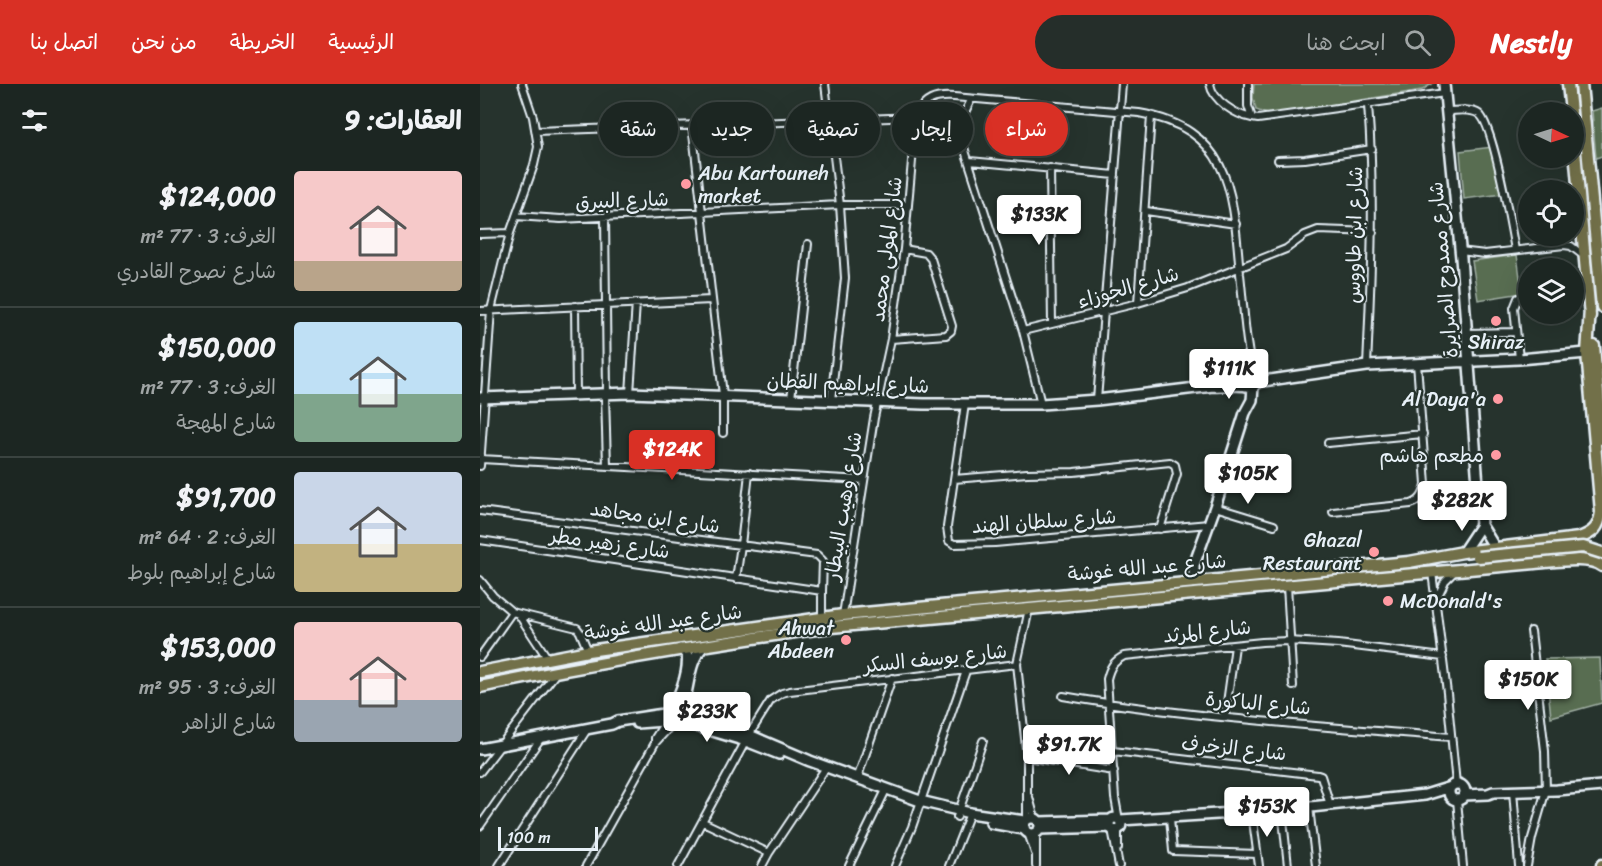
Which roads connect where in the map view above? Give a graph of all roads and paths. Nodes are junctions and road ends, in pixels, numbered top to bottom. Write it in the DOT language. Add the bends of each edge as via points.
graph roads {
  1 [pos="522,84"];
  2 [pos="825,84"];
  3 [pos="1122,84"];
  4 [pos="1210,84"];
  5 [pos="1248,84"];
  6 [pos="1568,84"];
  7 [pos="1581,84"];
  8 [pos="1444,89"];
  9 [pos="970,100"];
  10 [pos="828,102"];
  11 [pos="927,102"];
  12 [pos="1570,102"];
  13 [pos="1368,105"];
  14 [pos="1121,111"];
  15 [pos="1447,111"];
  16 [pos="1151,116"];
  17 [pos="1252,118"];
  18 [pos="690,125"];
  19 [pos="536,130"];
  20 [pos="1372,149"];
  21 [pos="695,156"];
  22 [pos="834,156"];
  23 [pos="912,156"];
  24 [pos="1278,160"];
  25 [pos="970,161"];
  26 [pos="1050,168"];
  27 [pos="1576,168"];
  28 [pos="1115,175"];
  29 [pos="840,205"];
  30 [pos="908,205"];
  31 [pos="1146,211"];
  32 [pos="701,213"];
  33 [pos="516,216"];
  34 [pos="605,217"];
  35 [pos="1236,224"];
  36 [pos="1373,232"];
  37 [pos="510,233"];
  38 [pos="480,234"];
  39 [pos="1598,235"];
  40 [pos="808,244"];
  41 [pos="904,249"];
  42 [pos="1515,250"];
  43 [pos="1460,251"];
  44 [pos="1584,256"];
  45 [pos="1600,256"];
  46 [pos="1240,266"];
  47 [pos="1586,270"];
  48 [pos="1584,289"];
  49 [pos="1588,289"];
  50 [pos="1518,298"];
  51 [pos="711,300"];
  52 [pos="636,303"];
  53 [pos="1138,303"];
  54 [pos="606,304"];
  55 [pos="574,306"];
  56 [pos="1602,308"];
  57 [pos="1590,309"];
  58 [pos="491,310"];
  59 [pos="480,311"];
  60 [pos="1102,312"];
  61 [pos="1052,324"];
  62 [pos="1023,331"];
  63 [pos="1516,332"];
  64 [pos="1466,333"];
  65 [pos="891,339"];
  66 [pos="1587,352"];
  67 [pos="1519,359"];
  68 [pos="1468,361"];
  69 [pos="1417,363"];
  70 [pos="1367,366"];
  71 [pos="1250,381"];
  72 [pos="630,393"];
  73 [pos="606,394"];
  74 [pos="576,395"];
  75 [pos="723,395"];
  76 [pos="482,398"];
  77 [pos="791,399"];
  78 [pos="831,400"];
  79 [pos="1097,400"];
  80 [pos="878,402"];
  81 [pos="965,404"];
  82 [pos="1041,404"];
  83 [pos="723,433"];
  84 [pos="1423,434"];
  85 [pos="1602,439"];
  86 [pos="1328,443"];
  87 [pos="481,459"];
  88 [pos="480,466"];
  89 [pos="607,466"];
  90 [pos="749,473"];
  91 [pos="954,479"];
  92 [pos="864,480"];
  93 [pos="1215,507"];
  94 [pos="480,511"];
  95 [pos="1333,512"];
  96 [pos="1601,513"];
  97 [pos="1209,524"];
  98 [pos="1274,525"];
  99 [pos="1481,525"];
  100 [pos="1160,529"];
  101 [pos="480,540"];
  102 [pos="1549,541"];
  103 [pos="741,545"];
  104 [pos="1495,548"];
  105 [pos="1602,551"];
  106 [pos="1463,552"];
  107 [pos="1581,560"];
  108 [pos="1409,562"];
  109 [pos="1553,562"];
  110 [pos="1602,566"];
  111 [pos="1455,571"];
  112 [pos="1432,572"];
  113 [pos="735,579"];
  114 [pos="480,580"];
  115 [pos="1198,580"];
  116 [pos="1287,586"];
  117 [pos="822,591"];
  118 [pos="1437,599"];
  119 [pos="1030,608"];
  120 [pos="515,613"];
  121 [pos="843,615"];
  122 [pos="822,618"];
  123 [pos="1531,631"];
  124 [pos="1289,641"];
  125 [pos="704,646"];
  126 [pos="1235,646"];
  127 [pos="680,649"];
  128 [pos="588,651"];
  129 [pos="480,657"];
  130 [pos="1443,657"];
  131 [pos="548,659"];
  132 [pos="1017,664"];
  133 [pos="557,671"];
  134 [pos="966,671"];
  135 [pos="480,672"];
  136 [pos="892,678"];
  137 [pos="1293,686"];
  138 [pos="480,687"];
  139 [pos="1063,696"];
  140 [pos="1108,704"];
  141 [pos="673,717"];
  142 [pos="1225,717"];
  143 [pos="588,728"];
  144 [pos="541,737"];
  145 [pos="1451,737"];
  146 [pos="747,738"];
  147 [pos="983,741"];
  148 [pos="502,745"];
  149 [pos="480,749"];
  150 [pos="1113,751"];
  151 [pos="1027,757"];
  152 [pos="1114,771"];
  153 [pos="480,772"];
  154 [pos="824,772"];
  155 [pos="857,779"];
  156 [pos="1602,786"];
  157 [pos="1546,790"];
  158 [pos="1513,791"];
  159 [pos="1457,792"];
  160 [pos="885,793"];
  161 [pos="919,804"];
  162 [pos="1330,805"];
  163 [pos="1309,807"];
  164 [pos="1282,810"];
  165 [pos="1252,813"];
  166 [pos="958,814"];
  167 [pos="969,816"];
  168 [pos="1170,818"];
  169 [pos="703,822"];
  170 [pos="1115,824"];
  171 [pos="480,826"];
  172 [pos="1032,826"];
  173 [pos="1517,837"];
  174 [pos="1532,838"];
  175 [pos="769,853"];
  176 [pos="1257,854"];
  177 [pos="499,866"];
  178 [pos="586,866"];
  179 [pos="678,866"];
  180 [pos="762,866"];
  181 [pos="849,866"];
  182 [pos="895,866"];
  183 [pos="949,866"];
  184 [pos="1036,866"];
  185 [pos="1119,866"];
  186 [pos="1259,866"];
  187 [pos="1288,866"];
  188 [pos="1316,866"];
  189 [pos="1463,866"];
  190 [pos="1519,866"];
  191 [pos="1527,866"];
  1 -- 19 [label="street"];
  2 -- 10 [label="street"];
  3 -- 14 [label="street"];
  4 -- 17 [label="street" via="1222,102"];
  5 -- 17 [label="street"];
  6 -- 12 [label="main road"];
  7 -- 39 [label="main road"];
  8 -- 13 [label="street"];
  8 -- 15 [label="street, شارع ممدوح الصرايرة"];
  9 -- 11 [label="street" via="942,97"];
  9 -- 14 [label="street"];
  9 -- 25 [label="street" via="959,129"];
  13 -- 17 [label="street"];
  13 -- 20 [label="street, شارع ابن طاووس"];
  14 -- 16 [label="street"];
  14 -- 28 [label="street"];
  15 -- 42 [label="street" via="1472,111 1484,119"];
  15 -- 43 [label="street, شارع ممدوح الصرايرة"];
  16 -- 31 [label="street"];
  16 -- 35 [label="street" via="1185,127 1207,146 1226,177"];
  18 -- 19 [label="street"];
  19 -- 33 [label="street" via="537,155"];
  20 -- 24 [label="street"];
  20 -- 36 [label="street, شارع ابن طاووس"];
  21 -- 32 [label="street"];
  22 -- 29 [label="street"];
  23 -- 30 [label="street, شارع المولى محمد"];
  25 -- 26 [label="street"];
  25 -- 62 [label="street"];
  26 -- 28 [label="street"];
  26 -- 61 [label="street"];
  27 -- 44 [label="main road"];
  28 -- 60 [label="street"];
  29 -- 30 [label="street, شارع البيرق"];
  29 -- 32 [label="street, شارع البيرق"];
  29 -- 78 [label="street" via="845,278"];
  30 -- 41 [label="street, شارع المولى محمد"];
  31 -- 35 [label="street"];
  31 -- 53 [label="street"];
  32 -- 34 [label="street, شارع البيرق"];
  32 -- 51 [label="street"];
  33 -- 34 [label="street, شارع البيرق"];
  33 -- 37 [label="street"];
  34 -- 54 [label="street"];
  35 -- 46 [label="street"];
  36 -- 46 [label="street, شارع الجوزاء" via="1318,231 1286,249"];
  36 -- 70 [label="street, شارع ابن طاووس"];
  37 -- 38 [label="street"];
  37 -- 58 [label="street"];
  39 -- 45 [label="main road"];
  40 -- 77 [label="street"];
  41 -- 65 [label="street, شارع المولى محمد"];
  41 -- 65 [label="street" via="926,253 931,259 952,326 946,335"];
  42 -- 43 [label="street" via="1485,254"];
  42 -- 44 [label="street" via="1564,245"];
  43 -- 64 [label="street, شارع ممدوح الصرايرة"];
  44 -- 47 [label="main road"];
  45 -- 47 [label="street"];
  45 -- 56 [label="main road"];
  46 -- 53 [label="street, شارع الجوزاء"];
  46 -- 71 [label="street"];
  47 -- 49 [label="main road"];
  48 -- 49 [label="street"];
  49 -- 57 [label="main road"];
  50 -- 63 [label="street"];
  51 -- 52 [label="street"];
  51 -- 75 [label="street"];
  52 -- 54 [label="street"];
  52 -- 72 [label="street"];
  53 -- 60 [label="street, شارع الجوزاء"];
  54 -- 55 [label="street"];
  54 -- 73 [label="street"];
  55 -- 58 [label="street"];
  55 -- 74 [label="street"];
  57 -- 66 [label="main road, شارع عبد الله غوشة"];
  57 -- 85 [label="main road"];
  58 -- 59 [label="street"];
  58 -- 76 [label="street"];
  60 -- 61 [label="street, شارع الجوزاء"];
  60 -- 79 [label="street"];
  61 -- 62 [label="street, شارع الجوزاء"];
  62 -- 82 [label="street"];
  63 -- 64 [label="street"];
  63 -- 67 [label="street"];
  64 -- 68 [label="street, شارع ممدوح الصرايرة"];
  65 -- 80 [label="street, شارع المولى محمد"];
  66 -- 67 [label="street, شارع إبراهيم القطان"];
  66 -- 96 [label="main road, شارع عبد الله غوشة"];
  67 -- 68 [label="street, شارع إبراهيم القطان"];
  68 -- 69 [label="street, شارع إبراهيم القطان"];
  68 -- 99 [label="street, شارع ممدوح الصرايرة"];
  69 -- 70 [label="street, شارع إبراهيم القطان"];
  69 -- 84 [label="street"];
  70 -- 71 [label="street, شارع إبراهيم القطان"];
  71 -- 79 [label="street, شارع إبراهيم القطان"];
  71 -- 93 [label="street" via="1245,413"];
  72 -- 73 [label="street, شارع إبراهيم القطان"];
  72 -- 75 [label="street, شارع إبراهيم القطان"];
  73 -- 74 [label="street, شارع إبراهيم القطان"];
  73 -- 89 [label="street"];
  74 -- 76 [label="street, شارع إبراهيم القطان"];
  75 -- 77 [label="street, شارع إبراهيم القطان"];
  75 -- 83 [label="street"];
  76 -- 87 [label="street"];
  77 -- 78 [label="street, شارع إبراهيم القطان"];
  78 -- 80 [label="street, شارع إبراهيم القطان"];
  79 -- 82 [label="street, شارع إبراهيم القطان"];
  80 -- 81 [label="street, شارع إبراهيم القطان"];
  80 -- 92 [label="street, شارع وهيب البيطار"];
  81 -- 82 [label="street, شارع إبراهيم القطان"];
  81 -- 91 [label="street, شارع سلطان الهند"];
  84 -- 86 [label="street"];
  84 -- 95 [label="street" via="1426,484 1416,502"];
  87 -- 88 [label="street"];
  87 -- 89 [label="street"];
  89 -- 90 [label="street"];
  90 -- 92 [label="street"];
  90 -- 103 [label="street"];
  91 -- 100 [label="street, شارع سلطان الهند" via="947,535 954,544"];
  91 -- 100 [label="street" via="1170,462 1177,474"];
  92 -- 121 [label="street, شارع وهيب البيطار"];
  93 -- 97 [label="street"];
  93 -- 98 [label="street"];
  94 -- 103 [label="street, شارع ابن مجاهد"];
  96 -- 102 [label="main road, شارع عبد الله غوشة" via="1600,523 1590,534"];
  97 -- 100 [label="street, شارع سلطان الهند"];
  97 -- 115 [label="street" via="1194,566"];
  99 -- 104 [label="street, شارع ممدوح الصرايرة"];
  99 -- 106 [label="street"];
  101 -- 113 [label="street, شارع زهير مطر"];
  102 -- 104 [label="main road, شارع عبد الله غوشة"];
  102 -- 109 [label="main road" via="1558,551"];
  103 -- 113 [label="street"];
  103 -- 117 [label="street, شارع ابن مجاهد" via="817,555 824,561"];
  104 -- 106 [label="main road, شارع عبد الله غوشة"];
  105 -- 107 [label="main road"];
  105 -- 108 [label="main road, bridge" via="1583,547"];
  106 -- 108 [label="main road, شارع عبد الله غوشة"];
  107 -- 109 [label="main road, شارع عبد الله غوشة"];
  107 -- 110 [label="main road, شارع عبد الله غوشة"];
  108 -- 115 [label="main road, شارع عبد الله غوشة"];
  109 -- 111 [label="main road, شارع عبد الله غوشة"];
  111 -- 112 [label="main road, شارع عبد الله غوشة"];
  111 -- 118 [label="street" via="1444,581"];
  112 -- 116 [label="main road, شارع عبد الله غوشة"];
  112 -- 118 [label="street"];
  113 -- 117 [label="street, شارع زهير مطر"];
  114 -- 120 [label="street"];
  115 -- 121 [label="main road, شارع عبد الله غوشة"];
  116 -- 119 [label="main road, شارع عبد الله غوشة"];
  116 -- 124 [label="street"];
  117 -- 122 [label="street"];
  118 -- 130 [label="street"];
  119 -- 125 [label="main road, شارع عبد الله غوشة" via="831,627"];
  119 -- 132 [label="street"];
  120 -- 128 [label="street" via="577,628"];
  120 -- 129 [label="street"];
  120 -- 131 [label="street"];
  121 -- 122 [label="main road, شارع عبد الله غوشة"];
  122 -- 128 [label="main road, شارع عبد الله غوشة"];
  123 -- 157 [label="street"];
  124 -- 126 [label="street, شارع المرثد"];
  124 -- 130 [label="street, شارع المرثد"];
  124 -- 137 [label="street"];
  125 -- 127 [label="main road, شارع عبد الله غوشة"];
  125 -- 141 [label="street" via="698,651"];
  126 -- 140 [label="street, شارع المرثد" via="1124,656 1109,671"];
  126 -- 142 [label="street"];
  127 -- 133 [label="main road, شارع عبد الله غوشة"];
  127 -- 141 [label="street" via="687,653 688,663"];
  128 -- 131 [label="main road, شارع عبد الله غوشة"];
  130 -- 145 [label="street"];
  131 -- 135 [label="main road, شارع عبد الله غوشة"];
  132 -- 134 [label="street, شارع يوسف السكر"];
  132 -- 151 [label="street, شارع يوسف السكر"];
  133 -- 138 [label="main road, شارع عبد الله غوشة"];
  133 -- 148 [label="street"];
  134 -- 136 [label="street, شارع يوسف السكر"];
  134 -- 161 [label="street"];
  136 -- 146 [label="street, شارع يوسف السكر" via="782,693 771,700"];
  136 -- 155 [label="street"];
  139 -- 140 [label="street, شارع الباكورة"];
  140 -- 142 [label="street, شارع الباكورة"];
  140 -- 150 [label="street, شارع المرثد"];
  141 -- 143 [label="street" via="626,719"];
  141 -- 146 [label="street"];
  141 -- 178 [label="street"];
  142 -- 145 [label="street, شارع الباكورة"];
  143 -- 144 [label="street"];
  143 -- 177 [label="street"];
  144 -- 148 [label="street"];
  144 -- 171 [label="street"];
  145 -- 159 [label="street"];
  146 -- 154 [label="street"];
  146 -- 155 [label="street"];
  146 -- 169 [label="street, شارع يوسف السكر"];
  147 -- 166 [label="street"];
  148 -- 149 [label="street"];
  148 -- 153 [label="street"];
  150 -- 152 [label="street, شارع المرثد"];
  150 -- 162 [label="street, شارع الزخرف" via="1318,774"];
  151 -- 152 [label="street"];
  151 -- 172 [label="street, شارع يوسف السكر"];
  152 -- 170 [label="street, شارع المرثد"];
  154 -- 160 [label="street"];
  154 -- 175 [label="street"];
  155 -- 160 [label="street"];
  156 -- 157 [label="street"];
  157 -- 158 [label="street"];
  157 -- 174 [label="street"];
  158 -- 159 [label="street"];
  158 -- 173 [label="street"];
  159 -- 162 [label="street"];
  159 -- 189 [label="street"];
  160 -- 161 [label="street"];
  160 -- 181 [label="street"];
  161 -- 166 [label="street"];
  161 -- 182 [label="street"];
  162 -- 163 [label="street"];
  163 -- 164 [label="street"];
  163 -- 188 [label="street"];
  164 -- 165 [label="street"];
  164 -- 187 [label="street"];
  165 -- 168 [label="street"];
  165 -- 176 [label="street"];
  166 -- 167 [label="street"];
  167 -- 172 [label="street"];
  167 -- 183 [label="street"];
  168 -- 170 [label="street"];
  168 -- 176 [label="street" via="1173,851"];
  169 -- 175 [label="street"];
  169 -- 179 [label="street, شارع يوسف السكر"];
  170 -- 172 [label="street"];
  170 -- 185 [label="street, شارع المرثد"];
  172 -- 184 [label="street, شارع يوسف السكر"];
  173 -- 174 [label="street"];
  173 -- 190 [label="street"];
  174 -- 191 [label="street"];
  175 -- 180 [label="street"];
  176 -- 186 [label="street"];
}
